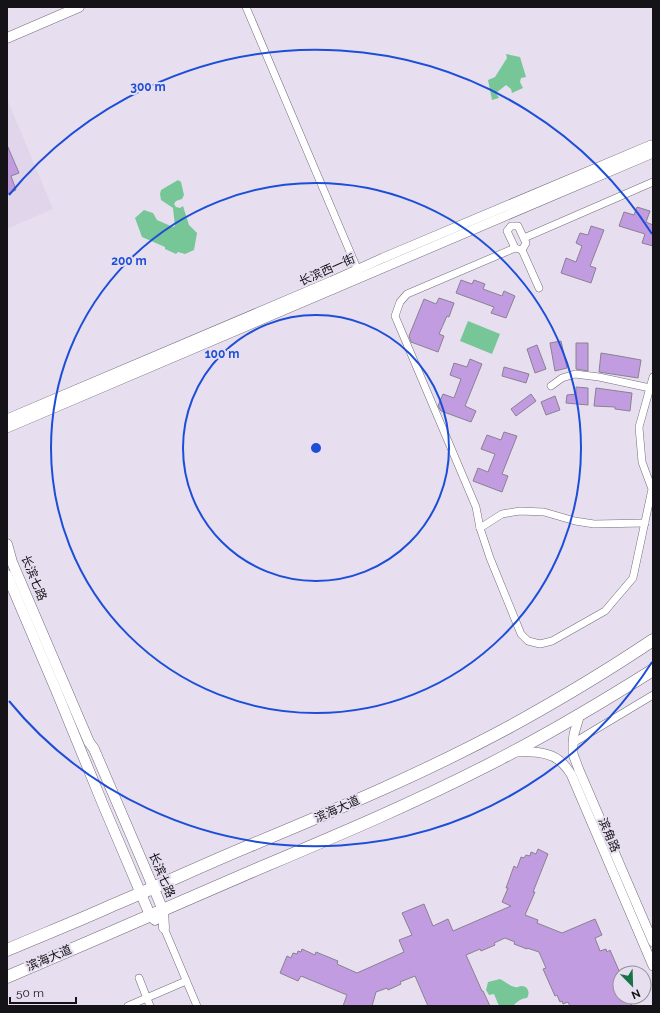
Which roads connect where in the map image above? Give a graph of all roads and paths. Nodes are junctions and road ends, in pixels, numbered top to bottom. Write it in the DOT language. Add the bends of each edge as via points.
graph roads {
  1 [pos="63,7"];
  2 [pos="79,7"];
  3 [pos="246,7"];
  4 [pos="7,31"];
  5 [pos="7,38"];
  6 [pos="653,152"];
  7 [pos="653,182"];
  8 [pos="506,215"];
  9 [pos="511,226"];
  10 [pos="524,238"];
  11 [pos="514,248"];
  12 [pos="522,250"];
  13 [pos="359,273"];
  14 [pos="539,288"];
  15 [pos="653,377"];
  16 [pos="551,386"];
  17 [pos="650,388"];
  18 [pos="7,419"];
  19 [pos="7,428"];
  20 [pos="645,523"];
  21 [pos="480,528"];
  22 [pos="7,544"];
  23 [pos="7,575"];
  24 [pos="653,640"];
  25 [pos="653,670"];
  26 [pos="653,695"];
  27 [pos="580,714"];
  28 [pos="573,742"];
  29 [pos="513,752"];
  30 [pos="153,887"];
  31 [pos="140,893"];
  32 [pos="163,910"];
  33 [pos="150,915"];
  34 [pos="164,928"];
  35 [pos="653,942"];
  36 [pos="7,950"];
  37 [pos="653,966"];
  38 [pos="7,977"];
  39 [pos="139,978"];
  40 [pos="186,981"];
  41 [pos="147,998"];
  42 [pos="128,1006"];
  43 [pos="150,1006"];
  44 [pos="197,1006"];
  1 -- 4 [label="main road"];
  2 -- 5 [label="main road"];
  3 -- 13 [label="street"];
  6 -- 8 [label="street, 长滨西一街"];
  6 -- 13 [label="street, 长滨西一街" via="651,145"];
  7 -- 10 [label="street"];
  8 -- 9 [label="street"];
  8 -- 13 [label="street, 长滨西一街"];
  9 -- 10 [label="street" via="518,226"];
  9 -- 11 [label="street" via="507,231"];
  10 -- 12 [label="street" via="526,243"];
  11 -- 12 [label="street"];
  11 -- 21 [label="street" via="407,294 400,302 395,316 476,507"];
  12 -- 14 [label="street"];
  13 -- 18 [label="street, 长滨西一街"];
  13 -- 19 [label="street, 长滨西一街"];
  15 -- 17 [label="street"];
  16 -- 17 [label="street" via="562,378 575,374"];
  17 -- 20 [label="street" via="639,427 642,462 652,489"];
  20 -- 21 [label="street" via="594,524 544,512 520,511 502,514"];
  20 -- 21 [label="street" via="633,578 605,611 552,641 540,644 528,641 521,634"];
  22 -- 30 [label="main road, 长滨七路" via="12,562"];
  23 -- 31 [label="main road, 长滨七路"];
  24 -- 30 [label="highway, 滨海大道" via="561,698 456,754 348,805"];
  25 -- 27 [label="highway, 滨海大道"];
  26 -- 28 [label="street"];
  27 -- 28 [label="street, 滨角路"];
  27 -- 29 [label="highway, 滨海大道"];
  28 -- 35 [label="street, 滨角路" via="573,754 579,770"];
  29 -- 32 [label="highway, 滨海大道" via="395,810"];
  29 -- 37 [label="street, 滨角路" via="531,751 552,755 571,774"];
  30 -- 31 [label="highway, 滨海大道"];
  30 -- 32 [label="main road, 长滨七路"];
  31 -- 33 [label="main road, 长滨七路"];
  31 -- 36 [label="highway, 滨海大道"];
  32 -- 33 [label="highway, 滨海大道"];
  32 -- 34 [label="main road, 长滨七路"];
  33 -- 34 [label="main road, 长滨七路"];
  33 -- 38 [label="highway, 滨海大道"];
  34 -- 40 [label="street"];
  39 -- 41 [label="street"];
  40 -- 41 [label="street"];
  40 -- 44 [label="street"];
  41 -- 42 [label="street"];
  41 -- 43 [label="street"];
}
